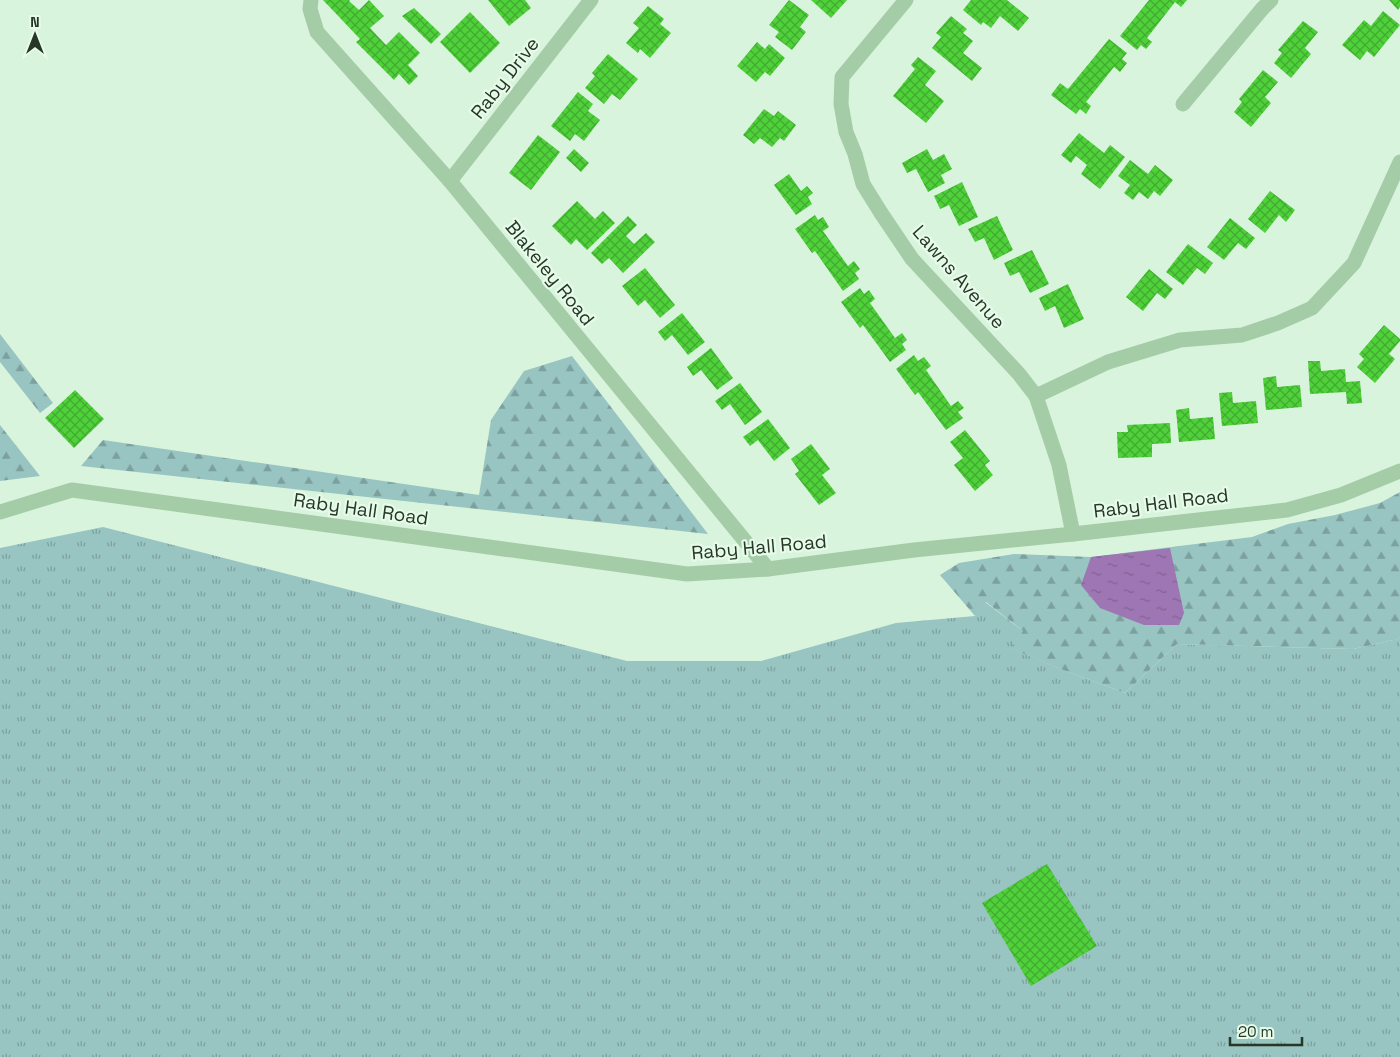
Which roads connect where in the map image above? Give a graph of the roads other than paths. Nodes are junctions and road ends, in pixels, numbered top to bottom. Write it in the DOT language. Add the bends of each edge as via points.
graph roads {
  1 [pos="311,0"];
  2 [pos="591,0"];
  3 [pos="906,0"];
  4 [pos="1272,0"];
  5 [pos="1183,104"];
  6 [pos="1400,162"];
  7 [pos="450,181"];
  8 [pos="1036,396"];
  9 [pos="1400,471"];
  10 [pos="0,512"];
  11 [pos="1073,534"];
  12 [pos="768,570"];
  1 -- 7 [label="street, Blakeley Road" via="310,9 317,32"];
  2 -- 7 [label="street, Raby Drive"];
  3 -- 8 [label="street, Lawns Avenue" via="842,77 841,104 846,132 863,184 912,259"];
  4 -- 5 [label="street"];
  6 -- 8 [label="street" via="1354,263 1312,308 1242,335 1180,340 1108,362"];
  7 -- 12 [label="street, Blakeley Road"];
  8 -- 11 [label="street, Lawns Avenue" via="1059,465"];
  9 -- 11 [label="street, Raby Hall Road" via="1341,495 1288,510"];
  10 -- 12 [label="street, Raby Hall Road" via="72,490 686,574"];
  11 -- 12 [label="street, Raby Hall Road" via="914,550"];
}
